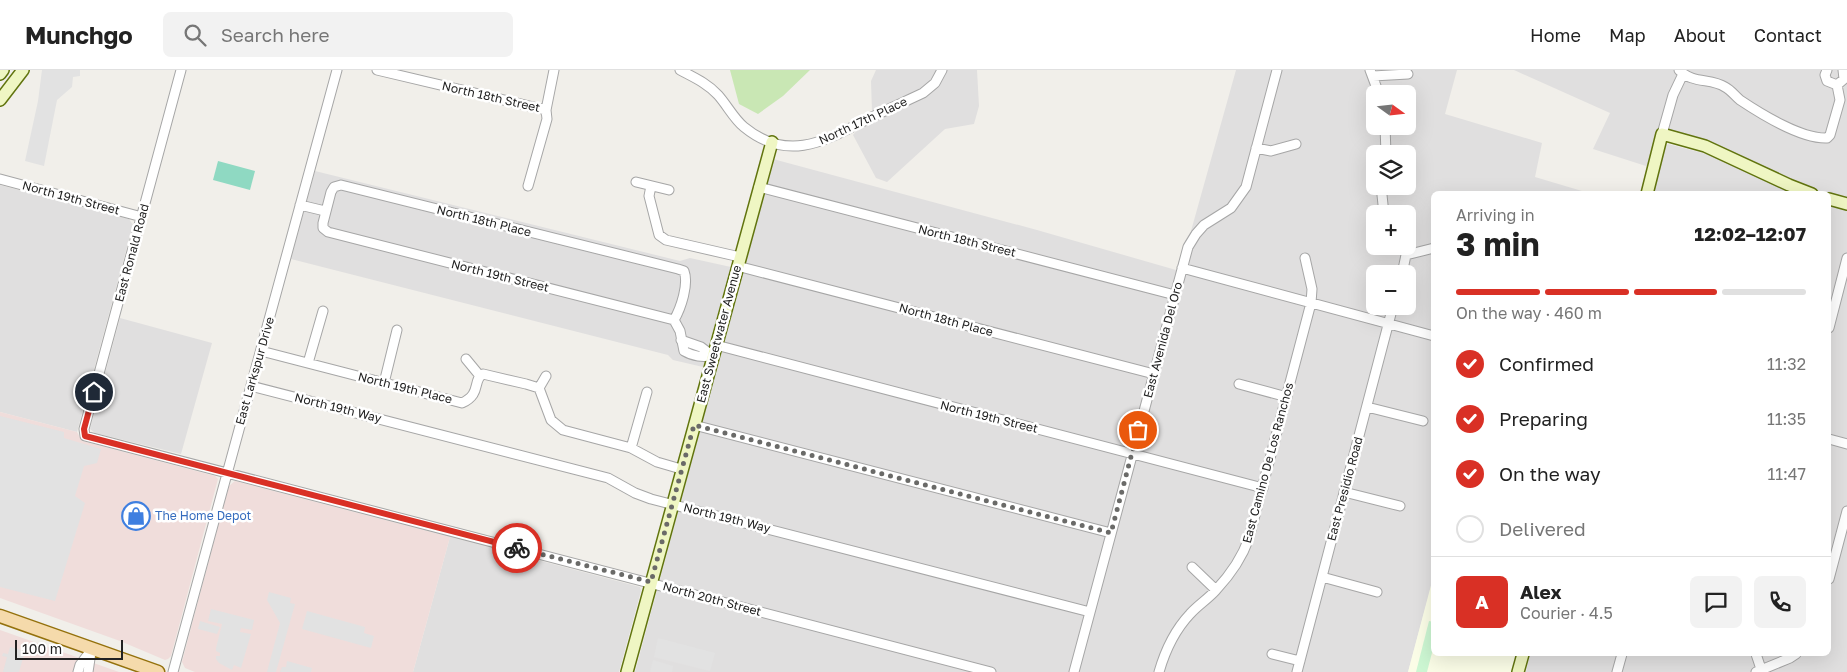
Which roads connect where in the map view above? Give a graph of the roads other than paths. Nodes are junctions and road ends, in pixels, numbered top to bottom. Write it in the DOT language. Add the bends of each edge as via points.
graph roads {
  1 [pos="3,70"];
  2 [pos="23,70"];
  3 [pos="181,70"];
  4 [pos="337,70"];
  5 [pos="377,70"];
  6 [pos="554,70"];
  7 [pos="680,70"];
  8 [pos="942,70"];
  9 [pos="1277,70"];
  10 [pos="1827,70"];
  11 [pos="1843,70"];
  12 [pos="1681,72"];
  13 [pos="1372,73"];
  14 [pos="0,74"];
  15 [pos="1408,74"];
  16 [pos="1376,85"];
  17 [pos="1837,85"];
  18 [pos="0,100"];
  19 [pos="546,110"];
  20 [pos="1662,134"];
  21 [pos="772,142"];
  22 [pos="1296,144"];
  23 [pos="1256,148"];
  24 [pos="0,179"];
  25 [pos="636,182"];
  26 [pos="528,186"];
  27 [pos="651,186"];
  28 [pos="759,187"];
  29 [pos="669,190"];
  30 [pos="1648,191"];
  31 [pos="1804,191"];
  32 [pos="1831,200"];
  33 [pos="1847,204"];
  34 [pos="300,205"];
  35 [pos="325,211"];
  36 [pos="142,217"];
  37 [pos="1431,248"];
  38 [pos="1416,250"];
  39 [pos="1305,258"];
  40 [pos="1847,258"];
  41 [pos="739,261"];
  42 [pos="1182,268"];
  43 [pos="1175,295"];
  44 [pos="1311,303"];
  45 [pos="323,311"];
  46 [pos="1391,315"];
  47 [pos="674,320"];
  48 [pos="1831,320"];
  49 [pos="1389,323"];
  50 [pos="397,330"];
  51 [pos="1431,335"];
  52 [pos="714,350"];
  53 [pos="261,351"];
  54 [pos="466,359"];
  55 [pos="308,363"];
  56 [pos="1154,374"];
  57 [pos="480,376"];
  58 [pos="546,376"];
  59 [pos="384,383"];
  60 [pos="1239,384"];
  61 [pos="251,386"];
  62 [pos="539,388"];
  63 [pos="647,392"];
  64 [pos="1287,397"];
  65 [pos="1367,407"];
  66 [pos="1423,421"];
  67 [pos="694,425"];
  68 [pos="85,436"];
  69 [pos="1831,440"];
  70 [pos="1847,444"];
  71 [pos="631,448"];
  72 [pos="1132,454"];
  73 [pos="681,469"];
  74 [pos="227,472"];
  75 [pos="1262,488"];
  76 [pos="1344,492"];
  77 [pos="672,504"];
  78 [pos="1400,506"];
  79 [pos="1847,511"];
  80 [pos="1111,533"];
  81 [pos="1192,567"];
  82 [pos="1831,571"];
  83 [pos="1322,577"];
  84 [pos="651,582"];
  85 [pos="1216,590"];
  86 [pos="1377,592"];
  87 [pos="1090,612"];
  88 [pos="0,616"];
  89 [pos="92,649"];
  90 [pos="1272,654"];
  91 [pos="1522,656"];
  92 [pos="1621,656"];
  93 [pos="1756,656"];
  94 [pos="1793,656"];
  95 [pos="1300,661"];
  96 [pos="1760,671"];
  97 [pos="78,672"];
  98 [pos="88,672"];
  99 [pos="158,672"];
  100 [pos="173,672"];
  101 [pos="627,672"];
  102 [pos="991,672"];
  103 [pos="1074,672"];
  104 [pos="1159,672"];
  105 [pos="1297,672"];
  106 [pos="1518,672"];
  107 [pos="1617,672"];
  1 -- 14 [label="street"];
  2 -- 18 [label="street"];
  3 -- 36 [label="street, East Ronald Road"];
  4 -- 34 [label="street, East Larkspur Drive"];
  5 -- 19 [label="street, North 18th Street"];
  6 -- 19 [label="street"];
  7 -- 21 [label="street, North 17th Place" via="717,94 743,126"];
  8 -- 21 [label="street, North 17th Place" via="935,83 923,93 828,140 804,146"];
  9 -- 23 [label="street, East Avenida Del Oro"];
  10 -- 17 [label="street" via="1827,81"];
  11 -- 17 [label="street" via="1844,79"];
  12 -- 17 [label="street" via="1697,80 1726,87 1739,99 1783,126 1820,138 1830,135 1840,100"];
  12 -- 20 [label="street"];
  13 -- 15 [label="street"];
  13 -- 16 [label="street"];
  19 -- 26 [label="street" via="547,119"];
  20 -- 30 [label="street"];
  20 -- 31 [label="street" via="1711,148"];
  21 -- 28 [label="street, East Sweetwater Avenue"];
  22 -- 23 [label="street" via="1271,151"];
  23 -- 42 [label="street, East Avenida Del Oro" via="1246,187 1231,208 1196,234"];
  24 -- 36 [label="street, North 19th Street"];
  25 -- 27 [label="street"];
  27 -- 29 [label="street"];
  27 -- 41 [label="street, North 18th Place" via="649,196 659,235 666,240"];
  28 -- 41 [label="street, East Sweetwater Avenue"];
  28 -- 43 [label="street, North 18th Street"];
  32 -- 33 [label="street"];
  34 -- 35 [label="street"];
  34 -- 53 [label="street, East Larkspur Drive"];
  35 -- 47 [label="street, North 19th Street" via="323,228 328,232"];
  35 -- 47 [label="street, North 18th Place" via="334,187 341,185 684,271 685,286"];
  36 -- 68 [label="street, East Ronald Road" via="84,429"];
  37 -- 38 [label="street"];
  39 -- 44 [label="street, East Camino De Los Ranchos" via="1312,289"];
  40 -- 48 [label="street"];
  41 -- 52 [label="street, East Sweetwater Avenue"];
  41 -- 56 [label="street, North 18th Place"];
  42 -- 43 [label="street, East Avenida Del Oro"];
  42 -- 44 [label="street"];
  43 -- 56 [label="street, East Avenida Del Oro"];
  44 -- 49 [label="street"];
  44 -- 64 [label="street, East Camino De Los Ranchos"];
  45 -- 55 [label="street"];
  46 -- 49 [label="street, East Presidio Road"];
  47 -- 52 [label="street, North 19th Street" via="680,330 684,351 699,357"];
  49 -- 51 [label="street"];
  49 -- 65 [label="street, East Presidio Road"];
  50 -- 59 [label="street"];
  52 -- 67 [label="street, East Sweetwater Avenue"];
  52 -- 72 [label="street, North 19th Street"];
  53 -- 55 [label="street, North 19th Place"];
  53 -- 61 [label="street, East Larkspur Drive"];
  54 -- 57 [label="street"];
  55 -- 59 [label="street, North 19th Place"];
  56 -- 72 [label="street, East Avenida Del Oro"];
  57 -- 59 [label="street, North 19th Place" via="475,393 462,402"];
  57 -- 62 [label="street" via="483,374"];
  58 -- 62 [label="street"];
  60 -- 64 [label="street"];
  61 -- 74 [label="street, East Larkspur Drive"];
  61 -- 77 [label="street, North 19th Way" via="608,478 635,492"];
  62 -- 71 [label="street" via="551,420 563,430"];
  63 -- 71 [label="street"];
  64 -- 75 [label="street, East Camino De Los Ranchos"];
  65 -- 66 [label="street"];
  65 -- 76 [label="street, East Presidio Road"];
  67 -- 73 [label="street, East Sweetwater Avenue"];
  67 -- 80 [label="street"];
  68 -- 74 [label="street, North 20th Street"];
  69 -- 70 [label="street"];
  71 -- 73 [label="street" via="657,462"];
  72 -- 75 [label="street, North 19th Street"];
  72 -- 80 [label="street, East Avenida Del Oro"];
  73 -- 77 [label="street, East Sweetwater Avenue"];
  74 -- 84 [label="street, North 20th Street"];
  74 -- 100 [label="street, East Larkspur Drive"];
  75 -- 85 [label="street, East Camino De Los Ranchos" via="1241,558"];
  76 -- 78 [label="street"];
  76 -- 83 [label="street, East Presidio Road"];
  77 -- 84 [label="street, East Sweetwater Avenue"];
  77 -- 87 [label="street, North 19th Way"];
  79 -- 82 [label="street"];
  80 -- 87 [label="street, East Avenida Del Oro"];
  81 -- 85 [label="street"];
  83 -- 86 [label="street"];
  83 -- 95 [label="street, East Presidio Road"];
  84 -- 101 [label="street, East Sweetwater Avenue"];
  84 -- 102 [label="street, North 20th Street"];
  85 -- 104 [label="street, East Camino De Los Ranchos" via="1180,627"];
  87 -- 103 [label="street, East Avenida Del Oro"];
  88 -- 89 [label="main road"];
  89 -- 97 [label="street"];
  89 -- 98 [label="street"];
  89 -- 99 [label="main road"];
  90 -- 95 [label="street"];
  91 -- 106 [label="street"];
  92 -- 107 [label="street"];
  93 -- 96 [label="street"];
  94 -- 96 [label="street"];
  95 -- 105 [label="street, East Presidio Road"];
}
